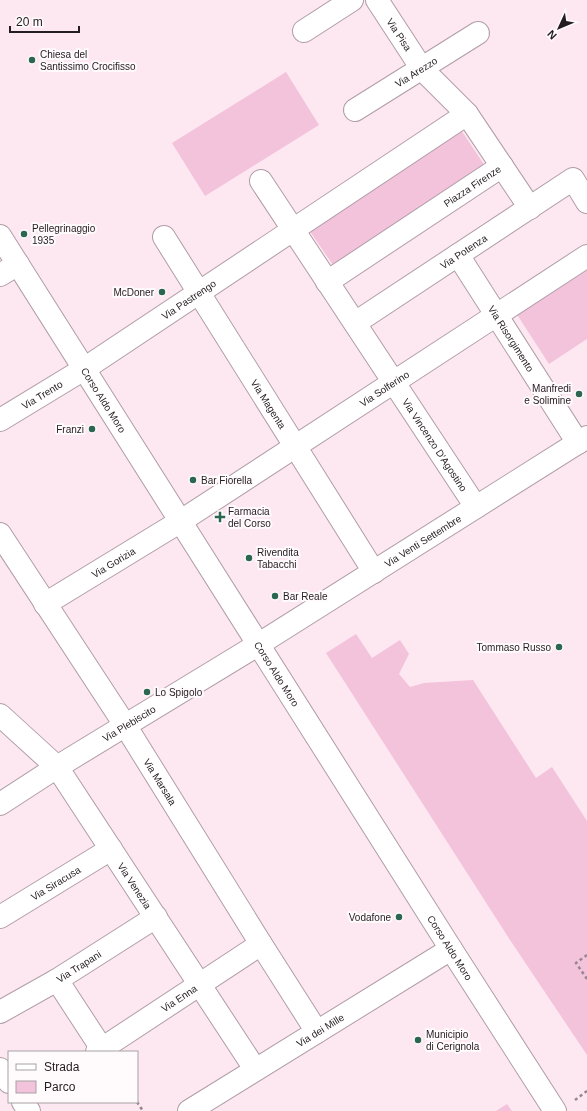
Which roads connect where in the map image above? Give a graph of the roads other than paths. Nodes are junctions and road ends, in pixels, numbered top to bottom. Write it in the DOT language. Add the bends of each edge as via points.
graph roads {
  1 [pos="352,0"];
  2 [pos="377,0"];
  3 [pos="304,31"];
  4 [pos="478,34"];
  5 [pos="422,69"];
  6 [pos="355,110"];
  7 [pos="468,114"];
  8 [pos="502,166"];
  9 [pos="261,181"];
  10 [pos="587,202"];
  11 [pos="530,208"];
  12 [pos="293,230"];
  13 [pos="0,236"];
  14 [pos="164,237"];
  15 [pos="458,255"];
  16 [pos="587,256"];
  17 [pos="9,269"];
  18 [pos="327,282"];
  19 [pos="198,292"];
  20 [pos="497,315"];
  21 [pos="355,323"];
  22 [pos="84,369"];
  23 [pos="394,382"];
  24 [pos="0,420"];
  25 [pos="582,440"];
  26 [pos="295,447"];
  27 [pos="476,507"];
  28 [pos="181,521"];
  29 [pos="0,534"];
  30 [pos="374,572"];
  31 [pos="45,604"];
  32 [pos="259,644"];
  33 [pos="0,715"];
  34 [pos="125,725"];
  35 [pos="57,767"];
  36 [pos="0,804"];
  37 [pos="111,849"];
  38 [pos="0,917"];
  39 [pos="156,917"];
  40 [pos="261,944"];
  41 [pos="451,948"];
  42 [pos="57,980"];
  43 [pos="200,985"];
  44 [pos="0,1012"];
  45 [pos="318,1032"];
  46 [pos="99,1050"];
  47 [pos="255,1069"];
  48 [pos="0,1070"];
  49 [pos="8,1081"];
  50 [pos="189,1111"];
  51 [pos="555,1111"];
  1 -- 3 [label="street"];
  2 -- 5 [label="street, Via Pisa"];
  4 -- 5 [label="street, Via Arezzo"];
  5 -- 6 [label="street, Via Arezzo"];
  5 -- 7 [label="street, Via Pisa"];
  7 -- 8 [label="street, Piazza Firenze"];
  7 -- 12 [label="street"];
  8 -- 11 [label="street"];
  8 -- 18 [label="street, Piazza Firenze"];
  9 -- 12 [label="street"];
  10 -- 11 [label="street, Via Potenza" via="573,179"];
  11 -- 15 [label="street, Via Potenza"];
  12 -- 18 [label="street"];
  12 -- 19 [label="street, Via Pastrengo"];
  13 -- 17 [label="street, Corso Aldo Moro"];
  14 -- 19 [label="street, Via Magenta"];
  15 -- 20 [label="street, Via Risorgimento"];
  15 -- 21 [label="street, Via Potenza"];
  16 -- 20 [label="street, Via Solferino"];
  17 -- 22 [label="street, Corso Aldo Moro"];
  18 -- 21 [label="street, Via Vincenzo D'Agostino"];
  19 -- 22 [label="street, Via Pastrengo"];
  19 -- 26 [label="street, Via Magenta"];
  20 -- 23 [label="street, Via Solferino"];
  20 -- 25 [label="street, Via Risorgimento"];
  21 -- 23 [label="street, Via Vincenzo D'Agostino"];
  22 -- 24 [label="street, Via Trento"];
  22 -- 28 [label="street, Corso Aldo Moro"];
  23 -- 26 [label="street, Via Solferino"];
  23 -- 27 [label="street, Via Vincenzo D'Agostino"];
  25 -- 27 [label="street, Via Venti Settembre"];
  26 -- 28 [label="street, Via Solferino"];
  26 -- 30 [label="street, Via Magenta"];
  27 -- 30 [label="street, Via Venti Settembre"];
  28 -- 31 [label="street, Via Gorizia"];
  28 -- 32 [label="street, Corso Aldo Moro"];
  29 -- 31 [label="street, Via Marsala"];
  30 -- 32 [label="street, Via Venti Settembre"];
  31 -- 34 [label="street, Via Marsala"];
  32 -- 34 [label="street, Via Plebiscito"];
  32 -- 41 [label="street, Corso Aldo Moro"];
  33 -- 35 [label="street, Via Venezia"];
  34 -- 35 [label="street, Via Plebiscito"];
  34 -- 40 [label="street, Via Marsala"];
  35 -- 36 [label="street, Via Plebiscito"];
  35 -- 37 [label="street, Via Venezia"];
  37 -- 38 [label="street, Via Siracusa"];
  37 -- 39 [label="street, Via Venezia"];
  39 -- 42 [label="street, Via Trapani"];
  39 -- 43 [label="street, Via Venezia"];
  40 -- 43 [label="street, Via Enna"];
  40 -- 45 [label="street, Via Marsala"];
  41 -- 45 [label="street, Via dei Mille"];
  41 -- 51 [label="street, Corso Aldo Moro"];
  42 -- 44 [label="street, Via Trapani"];
  42 -- 46 [label="street"];
  43 -- 46 [label="street, Via Enna"];
  43 -- 47 [label="street, Via Venezia"];
  45 -- 47 [label="street, Via dei Mille"];
  47 -- 50 [label="street, Via dei Mille"];
  48 -- 49 [label="street"];
}
